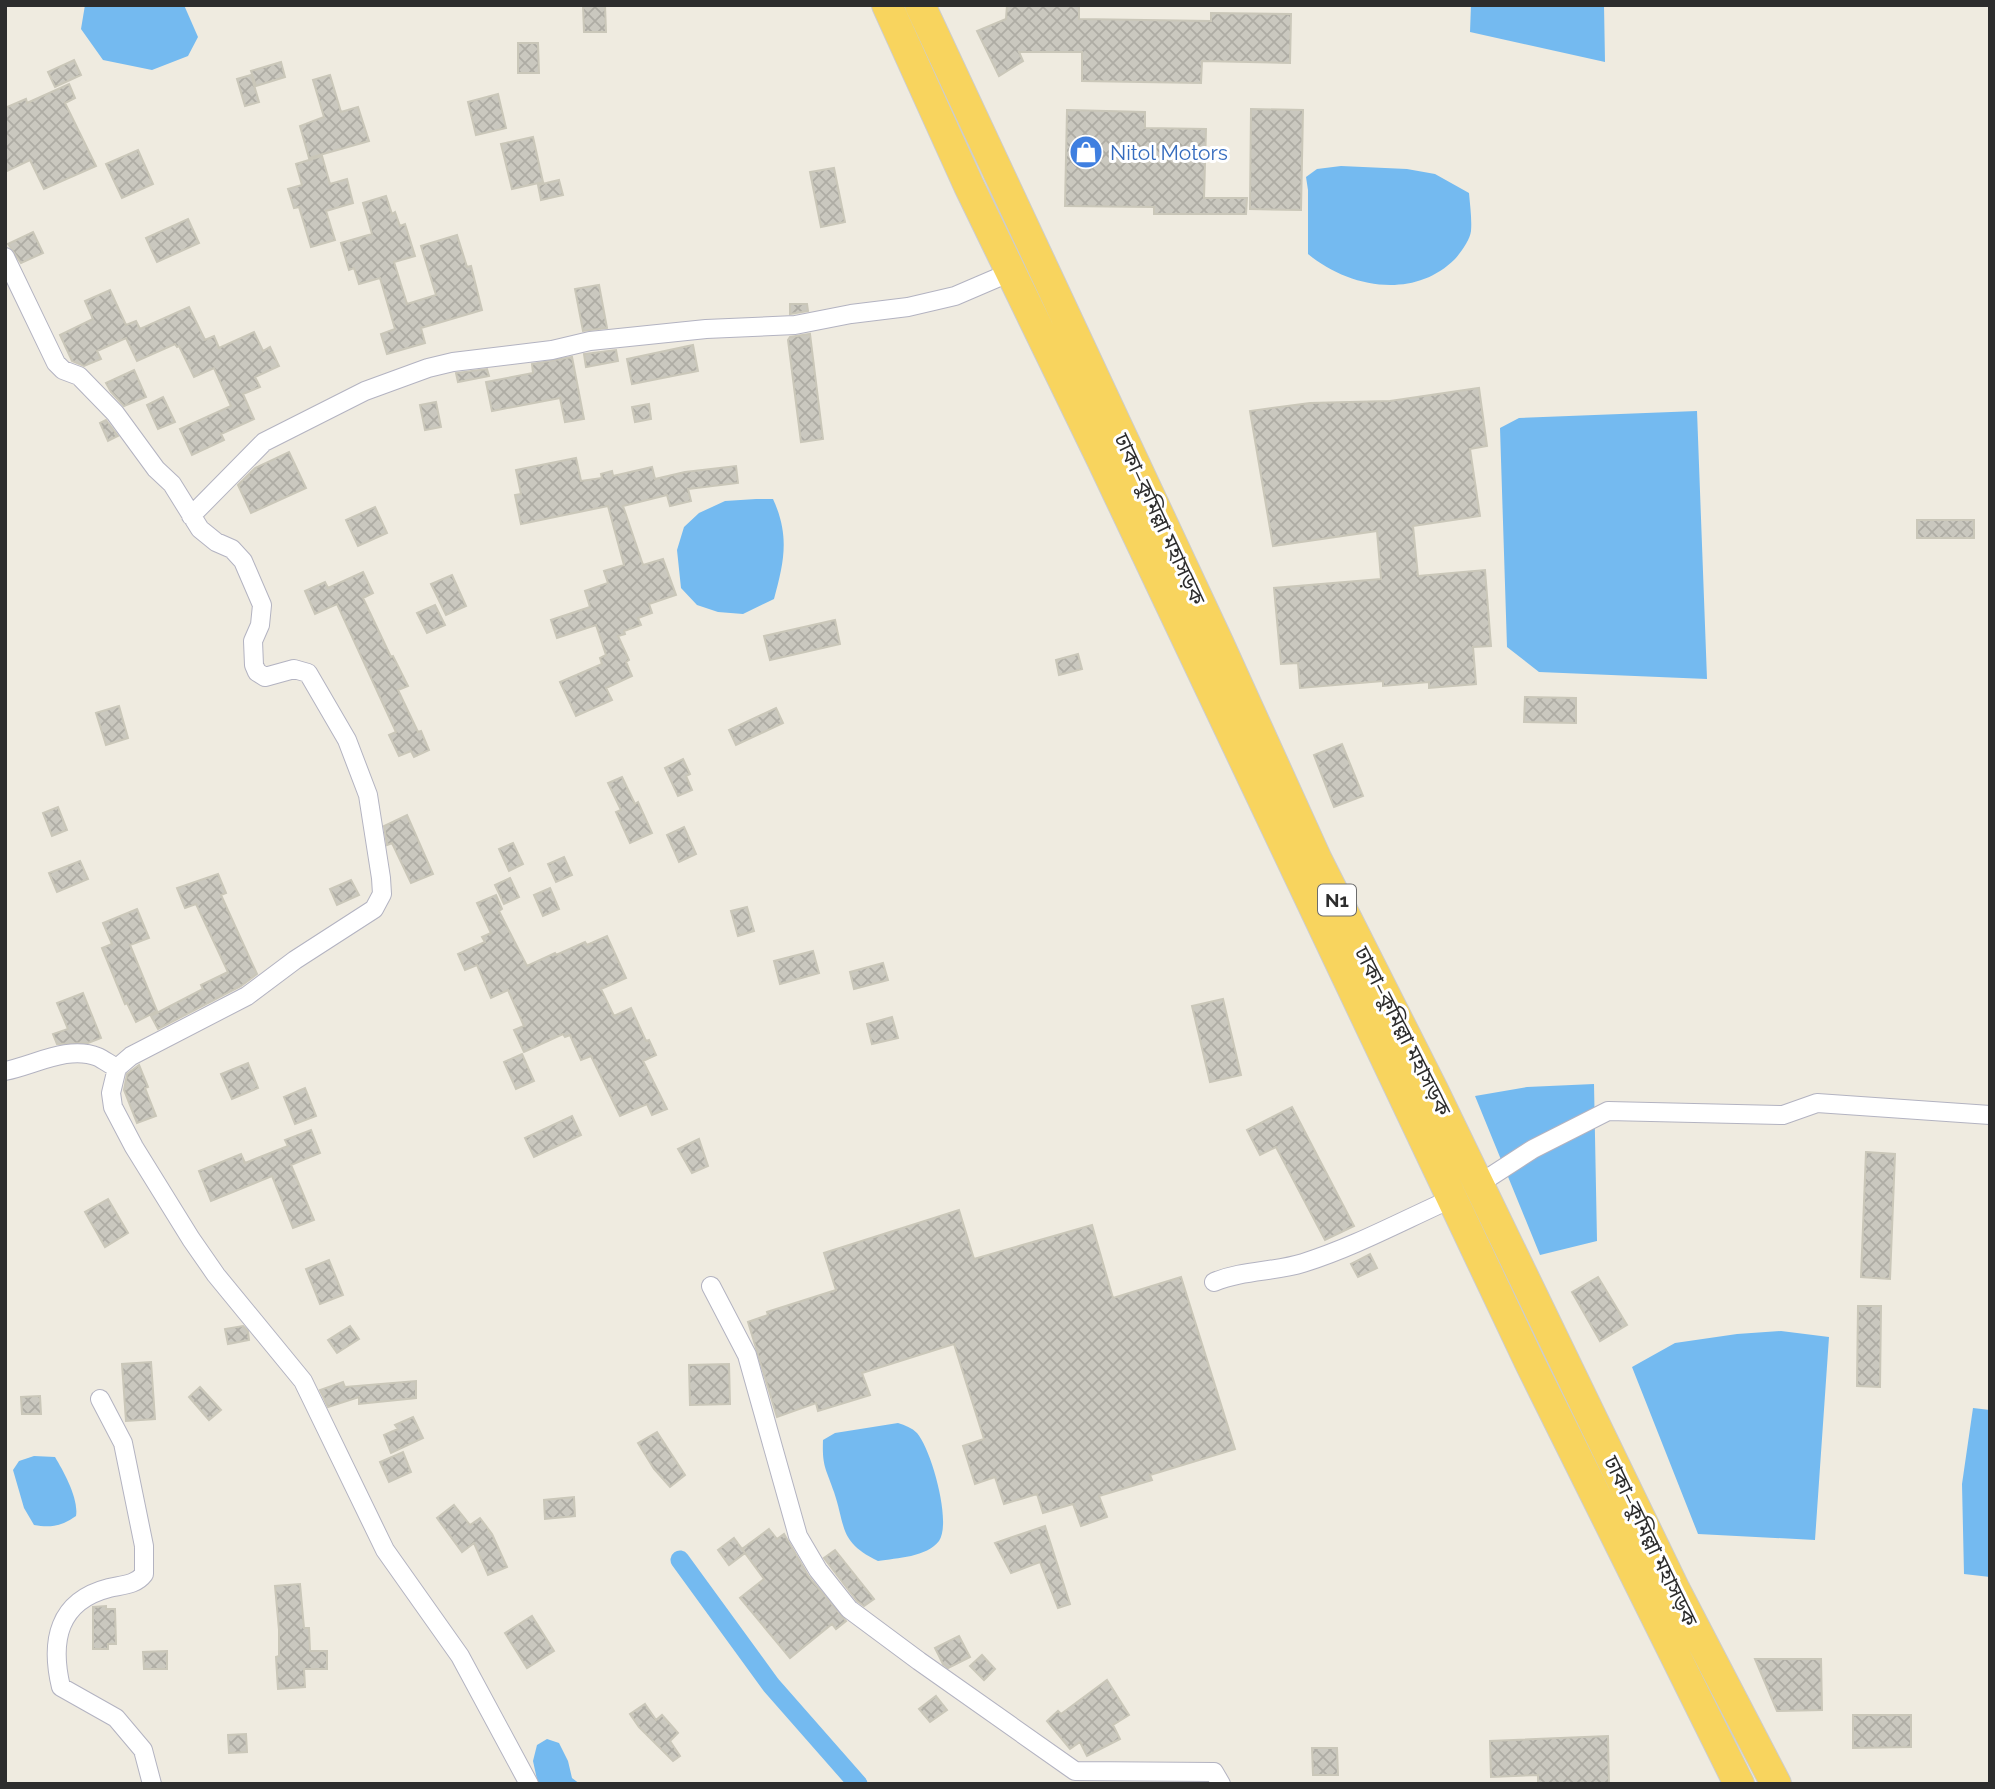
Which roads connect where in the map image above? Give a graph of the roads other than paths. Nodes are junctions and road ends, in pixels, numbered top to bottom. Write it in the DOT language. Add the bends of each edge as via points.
graph roads {
  1 [pos="887,5"];
  2 [pos="920,5"];
  3 [pos="5,257"];
  4 [pos="1011,272"];
  5 [pos="191,516"];
  6 [pos="117,1069"];
  7 [pos="5,1071"];
  8 [pos="1990,1115"];
  9 [pos="1479,1184"];
  10 [pos="1451,1199"];
  11 [pos="1214,1282"];
  12 [pos="711,1286"];
  13 [pos="100,1399"];
  14 [pos="152,1784"];
  15 [pos="529,1784"];
  16 [pos="1221,1784"];
  17 [pos="1739,1784"];
  18 [pos="1776,1784"];
  1 -- 4 [label="highway, ঢাকা–কুমিল্লা মহাসড়ক / N1"];
  2 -- 9 [label="highway, ঢাকা–কুমিল্লা মহাসড়ক / N1" via="1317,860"];
  3 -- 5 [label="street" via="56,363 79,376 115,413 172,484"];
  4 -- 5 [label="street" via="956,296 908,307 795,325 590,341 428,368 365,391 264,442"];
  4 -- 10 [label="highway, ঢাকা–কুমিল্লা মহাসড়ক / N1"];
  5 -- 6 [label="street" via="200,529 238,555 254,584 262,605 253,641 257,672 265,677 294,669 308,673 347,740 368,795 382,894 373,909 247,996 148,1046"];
  6 -- 7 [label="street" via="97,1057 65,1054"];
  6 -- 15 [label="street" via="113,1107 134,1147 216,1275 303,1381 385,1550 460,1656"];
  8 -- 9 [label="street" via="1817,1103 1783,1115 1608,1111 1533,1149"];
  9 -- 18 [label="highway, ঢাকা–কুমিল্লা মহাসড়ক / N1" via="1675,1590"];
  10 -- 11 [label="street" via="1301,1264"];
  10 -- 17 [label="highway, ঢাকা–কুমিল্লা মহাসড়ক / N1"];
  12 -- 16 [label="street" via="747,1355 798,1536 849,1609 1075,1771 1214,1772"];
  13 -- 14 [label="street" via="122,1443 144,1546 144,1574 137,1581 75,1603 56,1640 56,1664 61,1687 116,1718 143,1750"];
}
